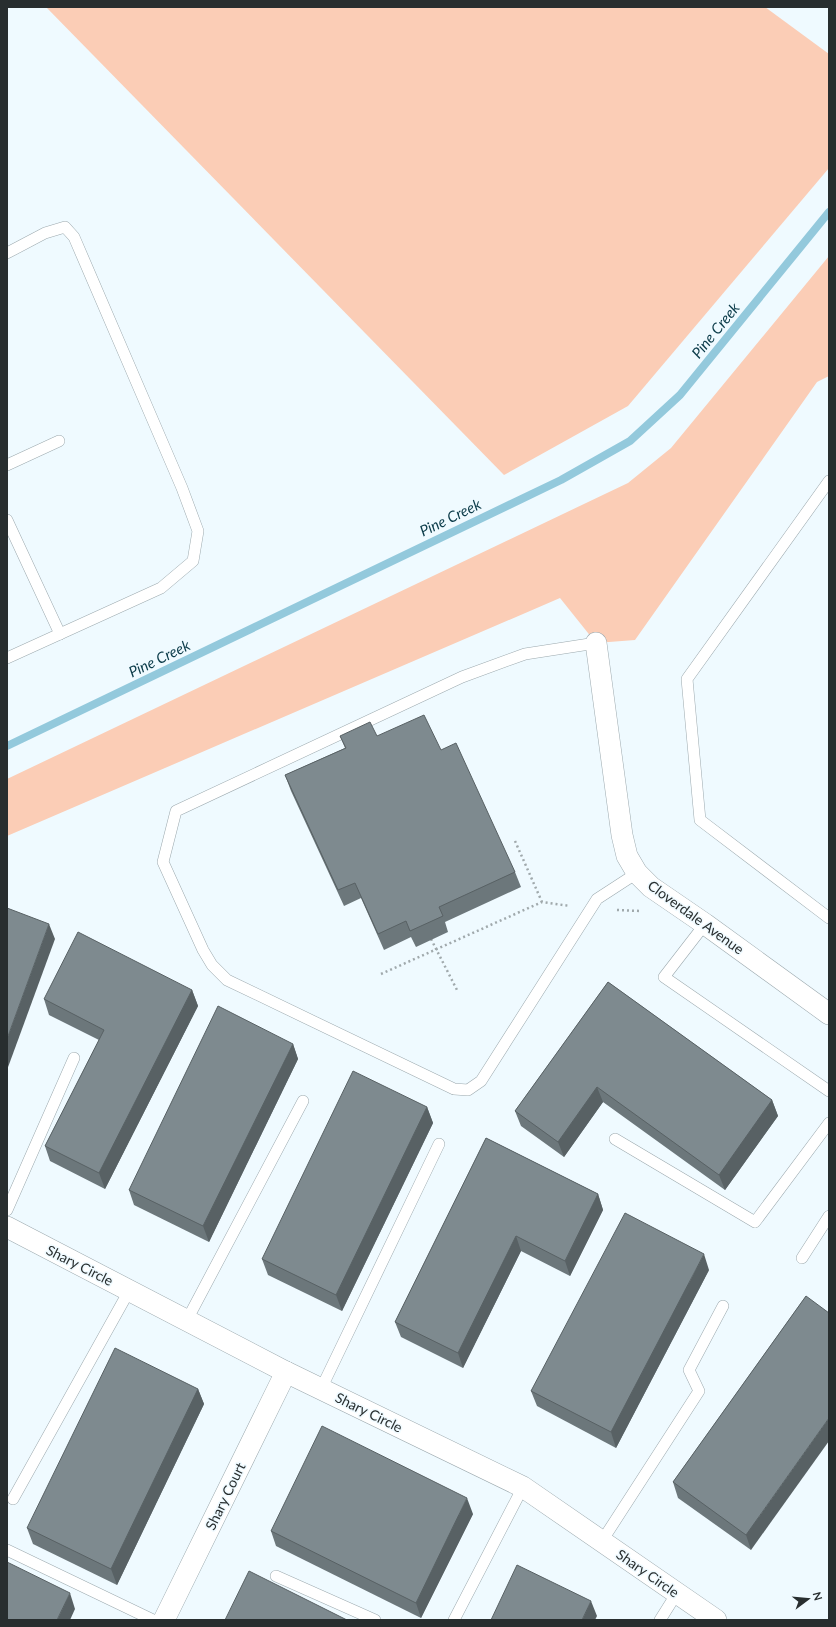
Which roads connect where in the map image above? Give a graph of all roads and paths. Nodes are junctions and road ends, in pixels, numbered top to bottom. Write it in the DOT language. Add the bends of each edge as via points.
graph roads {
  1 [pos="7,253"];
  2 [pos="59,441"];
  3 [pos="7,465"];
  4 [pos="829,481"];
  5 [pos="7,520"];
  6 [pos="60,634"];
  7 [pos="596,643"];
  8 [pos="7,658"];
  9 [pos="515,841"];
  10 [pos="637,872"];
  11 [pos="542,902"];
  12 [pos="592,908"];
  13 [pos="646,912"];
  14 [pos="829,918"];
  15 [pos="705,924"];
  16 [pos="432,939"];
  17 [pos="436,949"];
  18 [pos="381,974"];
  19 [pos="456,990"];
  20 [pos="829,1014"];
  21 [pos="74,1058"];
  22 [pos="829,1091"];
  23 [pos="303,1101"];
  24 [pos="829,1123"];
  25 [pos="615,1139"];
  26 [pos="439,1144"];
  27 [pos="7,1210"];
  28 [pos="829,1216"];
  29 [pos="7,1227"];
  30 [pos="802,1258"];
  31 [pos="129,1291"];
  32 [pos="723,1306"];
  33 [pos="187,1320"];
  34 [pos="286,1372"];
  35 [pos="321,1389"];
  36 [pos="523,1487"];
  37 [pos="12,1499"];
  38 [pos="602,1541"];
  39 [pos="7,1550"];
  40 [pos="276,1576"];
  41 [pos="677,1593"];
  42 [pos="154,1620"];
  43 [pos="164,1620"];
  44 [pos="375,1620"];
  45 [pos="454,1620"];
  46 [pos="660,1620"];
  47 [pos="716,1620"];
  1 -- 6 [label="lane" via="45,233 65,227 74,237 198,531 193,560 161,588"];
  2 -- 3 [label="lane"];
  4 -- 14 [label="lane" via="687,679 700,820"];
  5 -- 6 [label="lane"];
  6 -- 8 [label="lane"];
  7 -- 10 [label="street, Cloverdale Avenue" via="622,835 627,856"];
  7 -- 12 [label="lane" via="525,654 462,677 176,811 163,862 203,950 212,965 227,980 454,1089 468,1090 481,1081"];
  9 -- 11 [label="path"];
  10 -- 12 [label="lane" via="598,899"];
  10 -- 15 [label="street, Cloverdale Avenue" via="651,887"];
  11 -- 12 [label="path"];
  11 -- 17 [label="path"];
  12 -- 13 [label="path"];
  15 -- 20 [label="street, Cloverdale Avenue"];
  15 -- 22 [label="lane" via="664,977"];
  16 -- 17 [label="path"];
  17 -- 18 [label="path"];
  17 -- 19 [label="path"];
  21 -- 27 [label="lane"];
  23 -- 33 [label="lane"];
  24 -- 25 [label="lane" via="755,1222"];
  26 -- 35 [label="lane"];
  28 -- 30 [label="lane"];
  29 -- 31 [label="street, Shary Circle"];
  31 -- 33 [label="street, Shary Circle"];
  31 -- 37 [label="lane"];
  32 -- 38 [label="lane" via="689,1370 698,1391"];
  33 -- 34 [label="street, Shary Circle"];
  34 -- 35 [label="street, Shary Circle"];
  34 -- 43 [label="street, Shary Court"];
  35 -- 36 [label="street, Shary Circle"];
  36 -- 38 [label="street, Shary Circle"];
  36 -- 45 [label="lane"];
  38 -- 41 [label="street, Shary Circle"];
  39 -- 42 [label="lane"];
  40 -- 44 [label="lane"];
  41 -- 46 [label="lane"];
  41 -- 47 [label="street, Shary Circle"];
}
